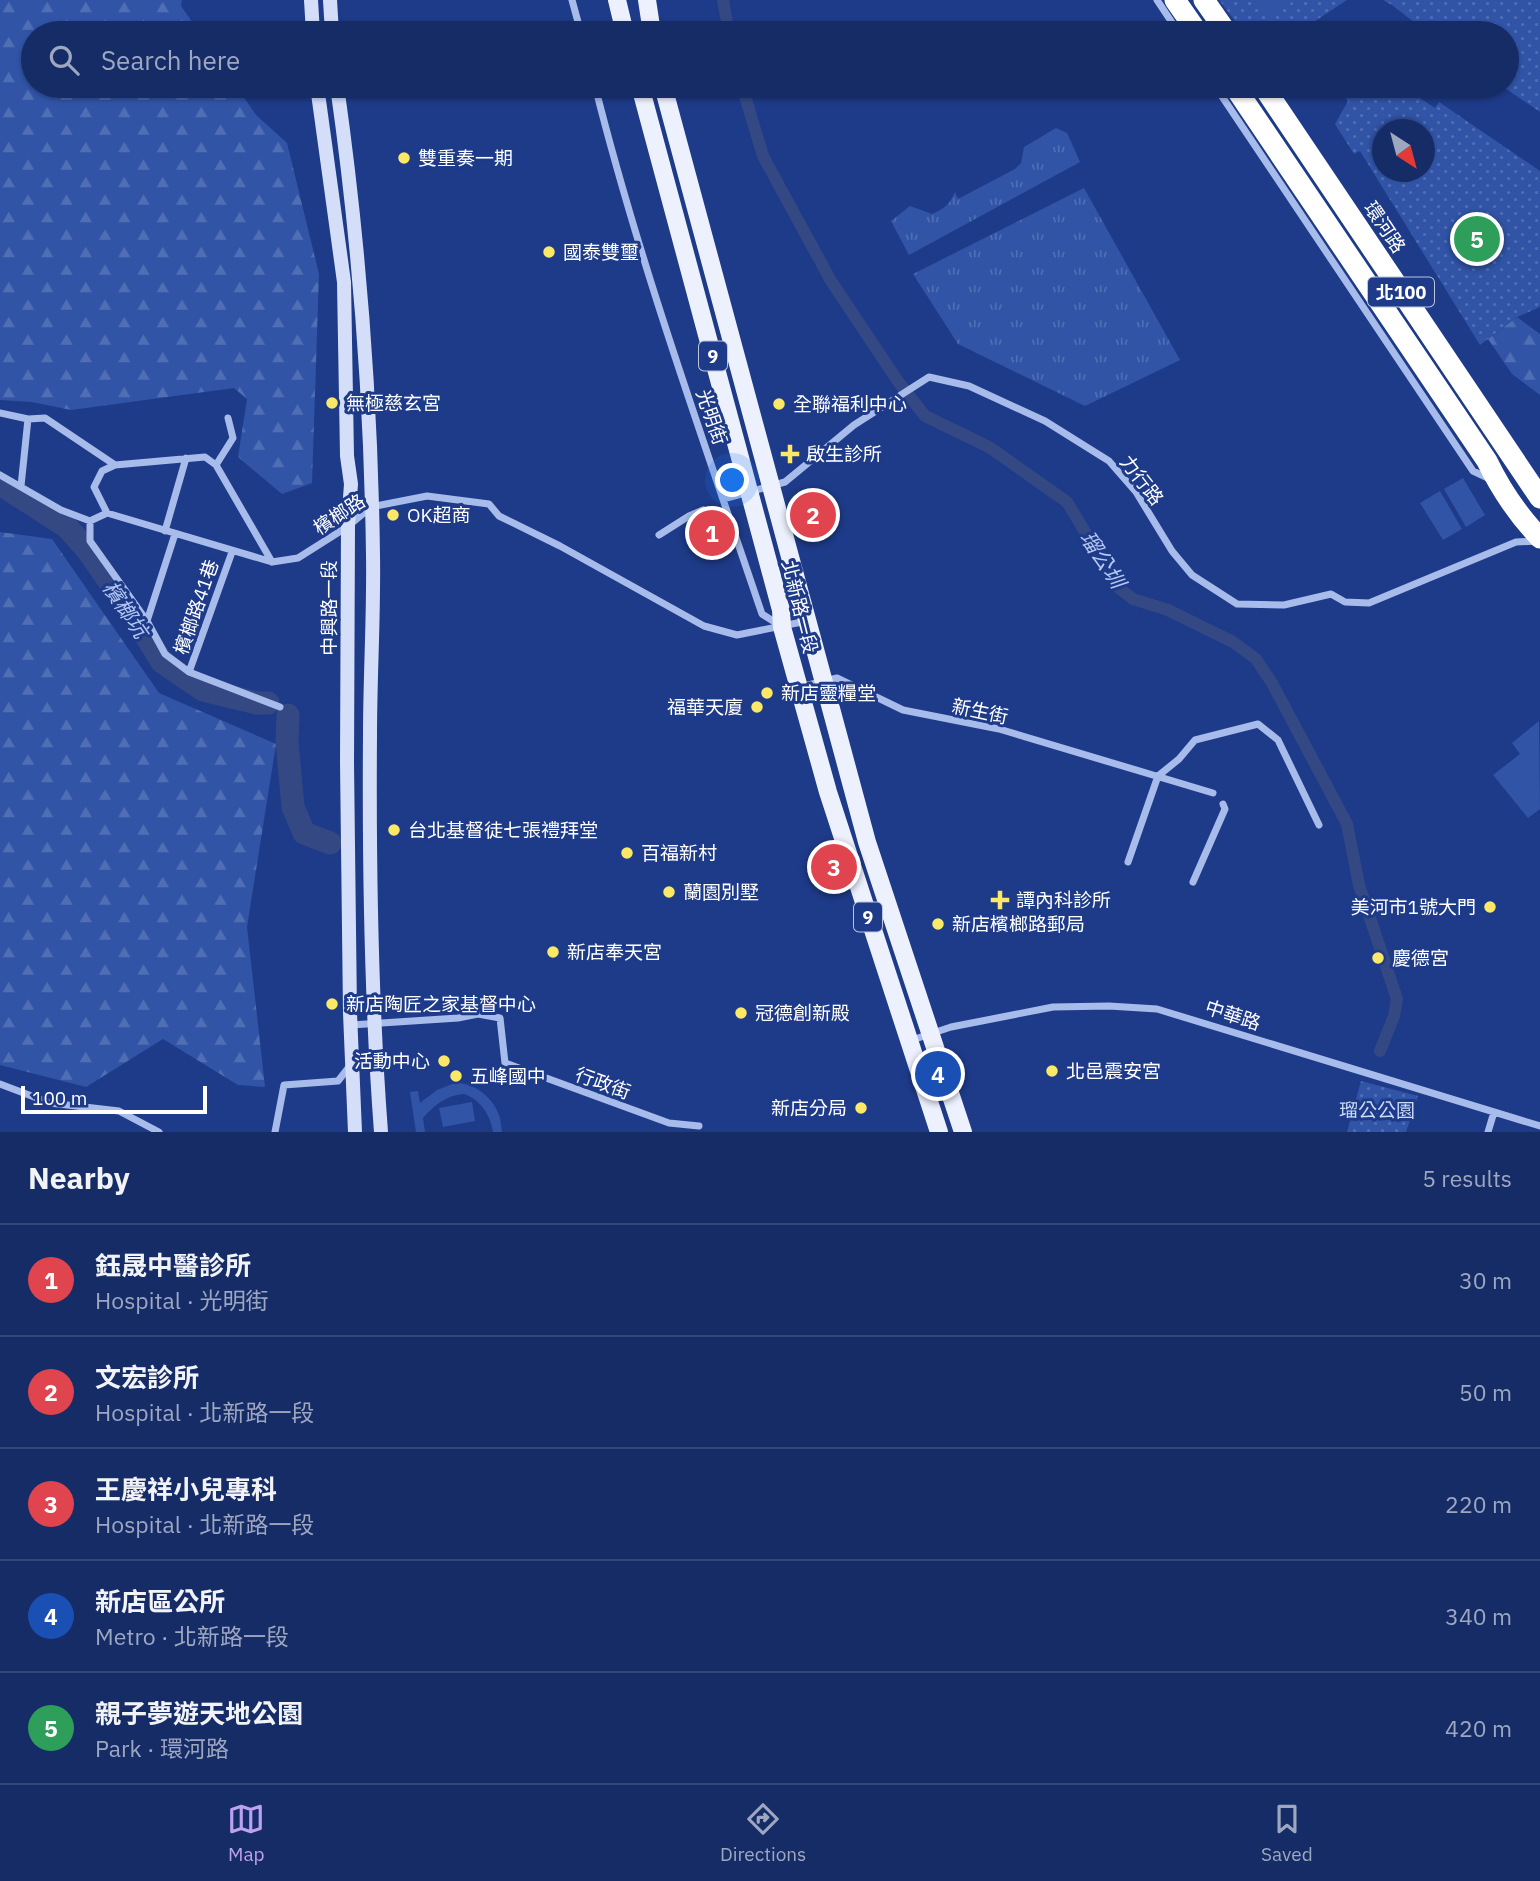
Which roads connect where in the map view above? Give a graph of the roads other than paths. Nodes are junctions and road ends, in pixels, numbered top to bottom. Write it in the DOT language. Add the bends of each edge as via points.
graph roads {
  1 [pos="311,0"];
  2 [pos="330,0"];
  3 [pos="572,0"];
  4 [pos="617,0"];
  5 [pos="647,0"];
  6 [pos="1157,0"];
  7 [pos="1175,0"];
  8 [pos="1204,0"];
  9 [pos="312,21"];
  10 [pos="331,21"];
  11 [pos="578,21"];
  12 [pos="622,21"];
  13 [pos="650,21"];
  14 [pos="1171,21"];
  15 [pos="1190,21"];
  16 [pos="1219,21"];
  17 [pos="319,98"];
  18 [pos="338,98"];
  19 [pos="598,98"];
  20 [pos="643,98"];
  21 [pos="666,98"];
  22 [pos="1223,98"];
  23 [pos="1242,98"];
  24 [pos="1271,98"];
  25 [pos="0,413"];
  26 [pos="228,418"];
  27 [pos="28,419"];
  28 [pos="186,458"];
  29 [pos="115,465"];
  30 [pos="216,465"];
  31 [pos="0,475"];
  32 [pos="1497,483"];
  33 [pos="21,486"];
  34 [pos="771,487"];
  35 [pos="749,493"];
  36 [pos="1540,498"];
  37 [pos="723,499"];
  38 [pos="371,507"];
  39 [pos="703,510"];
  40 [pos="107,513"];
  41 [pos="90,521"];
  42 [pos="348,525"];
  43 [pos="165,531"];
  44 [pos="175,534"];
  45 [pos="659,535"];
  46 [pos="1540,540"];
  47 [pos="232,552"];
  48 [pos="272,562"];
  49 [pos="147,621"];
  50 [pos="807,621"];
  51 [pos="782,627"];
  52 [pos="189,672"];
  53 [pos="824,680"];
  54 [pos="799,687"];
  55 [pos="280,707"];
  56 [pos="1158,776"];
  57 [pos="1213,793"];
  58 [pos="1223,803"];
  59 [pos="1318,825"];
  60 [pos="1129,862"];
  61 [pos="1193,882"];
  62 [pos="373,1024"];
  63 [pos="350,1025"];
  64 [pos="931,1034"];
  65 [pos="909,1041"];
  66 [pos="375,1059"];
  67 [pos="353,1062"];
  68 [pos="0,1084"];
  69 [pos="1494,1112"];
  70 [pos="669,1123"];
  71 [pos="699,1126"];
  72 [pos="1540,1126"];
  73 [pos="159,1132"];
  74 [pos="275,1132"];
  75 [pos="355,1132"];
  76 [pos="381,1132"];
  77 [pos="667,1132"];
  78 [pos="939,1132"];
  79 [pos="963,1132"];
  80 [pos="1488,1132"];
  1 -- 9 [label="street"];
  2 -- 10 [label="street"];
  3 -- 11 [label="street"];
  4 -- 12 [label="main road"];
  5 -- 13 [label="main road"];
  6 -- 14 [label="street"];
  7 -- 15 [label="highway"];
  8 -- 16 [label="highway"];
  17 -- 42 [label="street, 中興路一段" via="344,282 351,484"];
  18 -- 38 [label="street" via="356,239"];
  19 -- 37 [label="street, 光明街" via="655,298"];
  20 -- 35 [label="main road, 北新路一段 / 9"];
  21 -- 34 [label="main road, 北新路一段 / 9"];
  22 -- 32 [label="street" via="1473,471"];
  23 -- 32 [label="highway, 北100"];
  24 -- 36 [label="highway, 環河路 / 北100"];
  25 -- 27 [label="street"];
  26 -- 30 [label="street" via="233,438"];
  27 -- 29 [label="street" via="45,418"];
  27 -- 33 [label="street"];
  28 -- 29 [label="street"];
  28 -- 30 [label="street" via="205,457"];
  28 -- 43 [label="street"];
  29 -- 40 [label="street" via="102,471 94,487"];
  30 -- 48 [label="street"];
  31 -- 33 [label="street"];
  32 -- 46 [label="highway, 北100"];
  33 -- 41 [label="street"];
  34 -- 35 [label="street, 力行路"];
  34 -- 46 [label="street, 力行路" via="785,482 854,425 929,377 969,386 1045,421 1109,461 1136,492 1192,575 1237,604 1284,604 1331,594 1345,602 1369,603 1516,542"];
  34 -- 50 [label="main road, 北新路一段 / 9"];
  35 -- 37 [label="street, 力行路"];
  35 -- 51 [label="main road, 北新路一段 / 9"];
  37 -- 51 [label="street, 光明街" via="762,614"];
  38 -- 42 [label="street, 檳榔路"];
  38 -- 51 [label="street, 檳榔路" via="427,496 489,505 499,516 705,626 737,635"];
  38 -- 62 [label="street"];
  39 -- 45 [label="street"];
  40 -- 41 [label="street"];
  40 -- 43 [label="street, 檳榔路"];
  41 -- 49 [label="street" via="90,541"];
  42 -- 48 [label="street, 檳榔路" via="299,558"];
  42 -- 63 [label="street, 中興路一段"];
  43 -- 44 [label="street, 檳榔路"];
  44 -- 47 [label="street, 檳榔路"];
  44 -- 49 [label="street"];
  47 -- 48 [label="street, 檳榔路"];
  47 -- 52 [label="street, 檳榔路41巷"];
  49 -- 52 [label="street" via="165,654"];
  50 -- 51 [label="street, 檳榔路"];
  50 -- 53 [label="main road, 北新路一段 / 9"];
  51 -- 54 [label="main road, 北新路一段 / 9"];
  52 -- 55 [label="street"];
  53 -- 54 [label="street, 新生街"];
  53 -- 56 [label="street, 新生街" via="837,678 903,710 999,729"];
  53 -- 64 [label="main road, 北新路一段 / 9" via="867,842"];
  54 -- 65 [label="main road, 北新路一段 / 9"];
  56 -- 57 [label="street, 新生街"];
  56 -- 59 [label="street" via="1195,740 1258,724 1278,740"];
  56 -- 60 [label="street"];
  58 -- 61 [label="street" via="1225,809"];
  62 -- 63 [label="street"];
  62 -- 66 [label="street"];
  62 -- 70 [label="street, 行政街" via="478,1014 500,1018 505,1063"];
  63 -- 67 [label="street, 中興路一段"];
  64 -- 65 [label="street, 中華路"];
  64 -- 69 [label="street, 中華路" via="1053,1007 1157,1009"];
  64 -- 79 [label="main road, 北新路一段 / 9"];
  65 -- 78 [label="main road, 北新路一段 / 9"];
  66 -- 67 [label="street"];
  66 -- 76 [label="street"];
  67 -- 74 [label="street" via="338,1081 284,1085"];
  67 -- 75 [label="street, 中興路一段"];
  68 -- 73 [label="street" via="50,1103 120,1111"];
  69 -- 72 [label="street, 中華路"];
  69 -- 80 [label="street"];
  70 -- 71 [label="street, 行政街"];
  70 -- 77 [label="street"];
}
